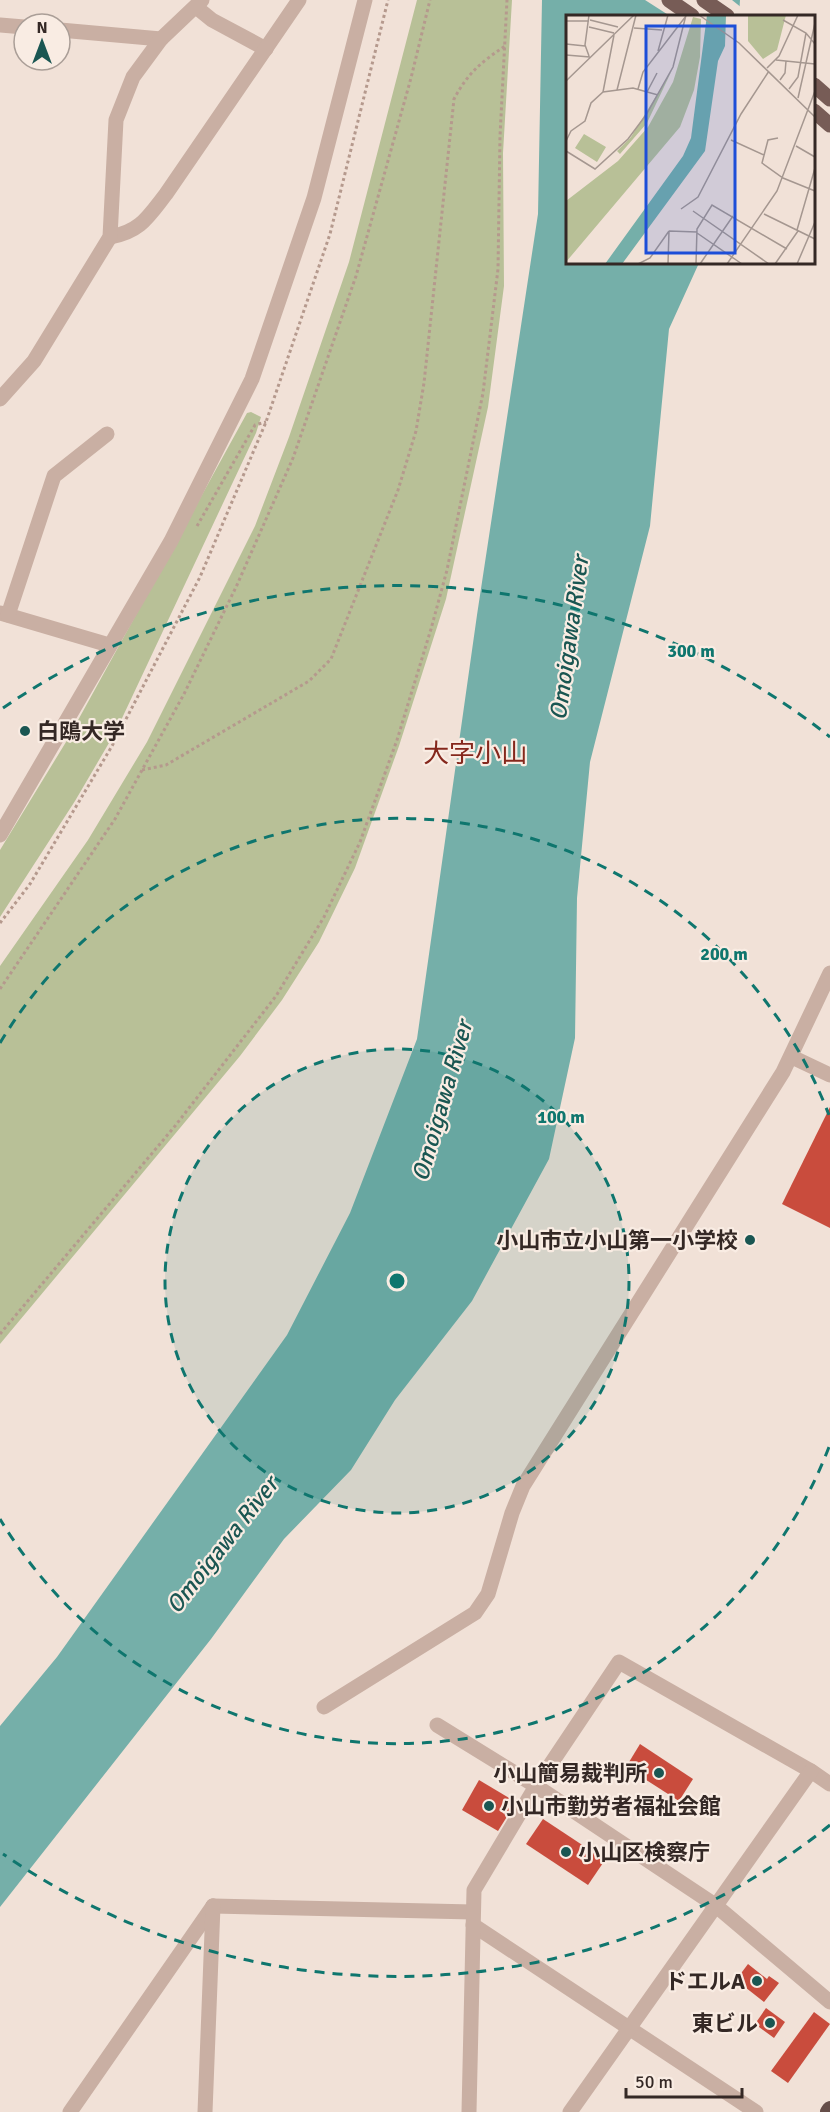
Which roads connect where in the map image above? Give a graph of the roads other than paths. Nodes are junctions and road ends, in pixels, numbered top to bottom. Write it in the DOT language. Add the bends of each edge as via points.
graph roads {
  1 [pos="299,0"];
  2 [pos="365,0"];
  3 [pos="669,0"];
  4 [pos="704,0"];
  5 [pos="199,3"];
  6 [pos="691,15"];
  7 [pos="726,15"];
  8 [pos="72,31"];
  9 [pos="161,39"];
  10 [pos="266,49"];
  11 [pos="815,87"];
  12 [pos="830,99"];
  13 [pos="815,113"];
  14 [pos="830,125"];
  15 [pos="110,237"];
  16 [pos="0,399"];
  17 [pos="107,434"];
  18 [pos="4,614"];
  19 [pos="109,645"];
  20 [pos="0,834"];
  21 [pos="830,973"];
  22 [pos="792,1057"];
  23 [pos="830,1075"];
  24 [pos="324,1707"];
  25 [pos="437,1725"];
  26 [pos="811,1771"];
  27 [pos="830,1784"];
  28 [pos="536,1786"];
  29 [pos="715,1905"];
  30 [pos="213,1906"];
  31 [pos="473,1918"];
  32 [pos="830,2002"];
  33 [pos="629,2028"];
  34 [pos="70,2112"];
  35 [pos="205,2112"];
  36 [pos="469,2112"];
  37 [pos="570,2112"];
  38 [pos="756,2112"];
  1 -- 10 [label="street"];
  2 -- 19 [label="street" via="314,198 252,379 171,541"];
  3 -- 6 [label="main road"];
  4 -- 7 [label="main road"];
  5 -- 9 [label="street"];
  5 -- 10 [label="street" via="212,20"];
  8 -- 9 [label="street"];
  9 -- 15 [label="street" via="133,77 116,120"];
  10 -- 15 [label="street" via="142,225"];
  11 -- 12 [label="main road"];
  13 -- 14 [label="main road"];
  15 -- 16 [label="street" via="34,361"];
  17 -- 18 [label="street" via="54,476"];
  18 -- 19 [label="street"];
  19 -- 20 [label="street"];
  21 -- 22 [label="street"];
  22 -- 23 [label="street"];
  22 -- 24 [label="street" via="523,1486 488,1594 475,1613"];
  25 -- 28 [label="street"];
  26 -- 27 [label="street"];
  26 -- 28 [label="street" via="619,1662"];
  26 -- 29 [label="street"];
  28 -- 29 [label="street"];
  28 -- 31 [label="street" via="474,1890"];
  29 -- 32 [label="street"];
  29 -- 33 [label="street"];
  30 -- 31 [label="street"];
  30 -- 34 [label="street"];
  30 -- 35 [label="street"];
  31 -- 33 [label="street"];
  31 -- 36 [label="street"];
  33 -- 37 [label="street"];
  33 -- 38 [label="street"];
}
